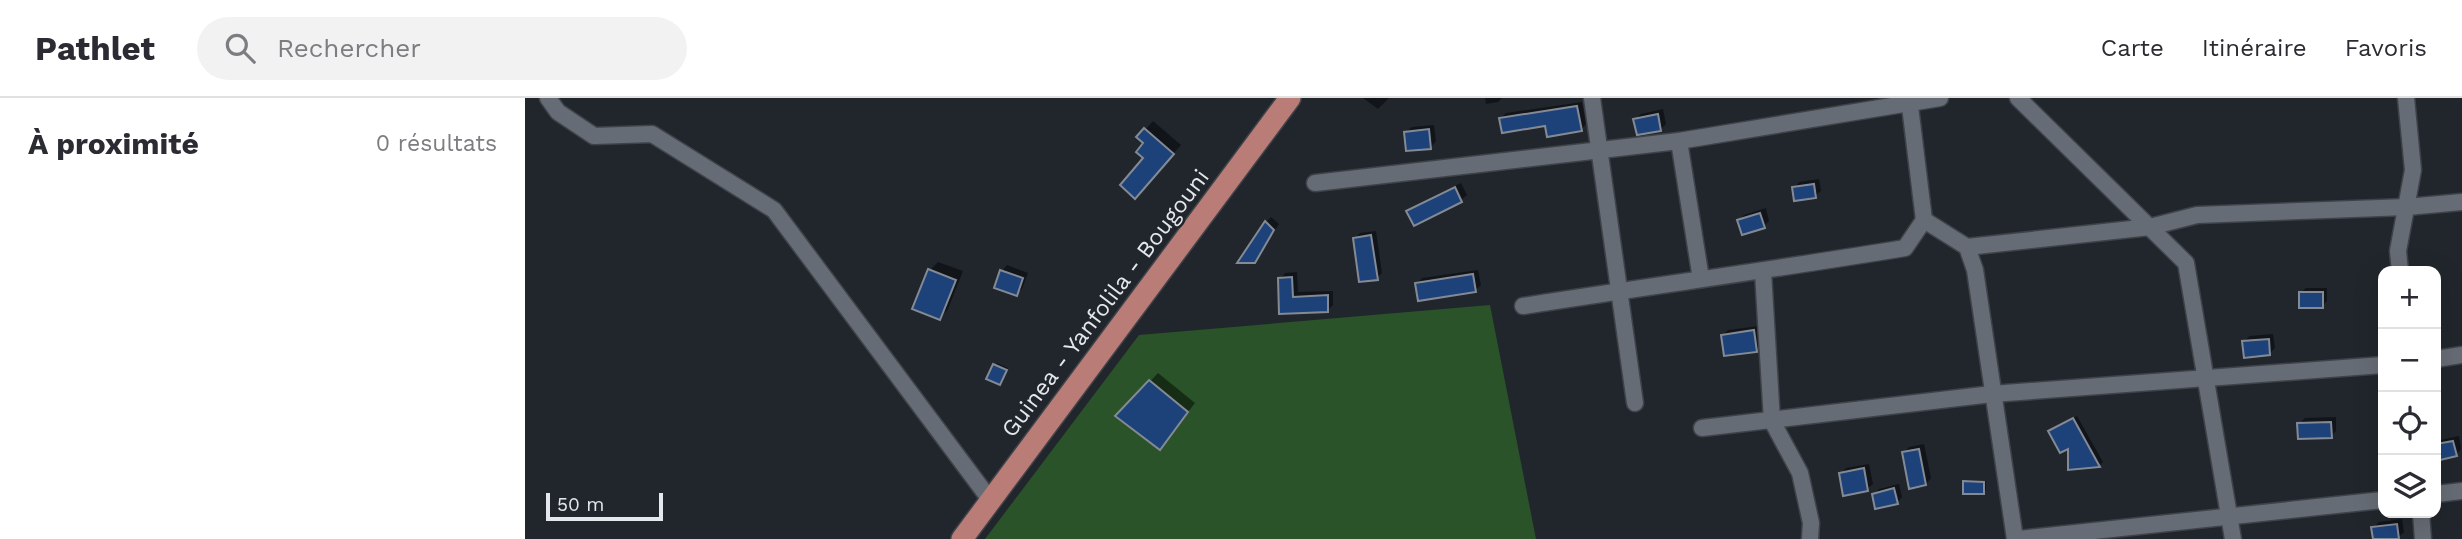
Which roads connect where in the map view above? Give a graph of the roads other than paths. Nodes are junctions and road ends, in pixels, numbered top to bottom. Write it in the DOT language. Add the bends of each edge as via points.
graph roads {
  1 [pos="548,98"];
  2 [pos="1290,98"];
  3 [pos="1591,98"];
  4 [pos="1940,98"];
  5 [pos="2018,98"];
  6 [pos="2406,98"];
  7 [pos="1909,101"];
  8 [pos="1679,141"];
  9 [pos="1599,150"];
  10 [pos="1315,183"];
  11 [pos="2462,202"];
  12 [pos="2407,207"];
  13 [pos="1924,220"];
  14 [pos="2150,227"];
  15 [pos="1967,247"];
  16 [pos="2400,266"];
  17 [pos="1763,272"];
  18 [pos="1702,279"];
  19 [pos="1619,291"];
  20 [pos="1523,306"];
  21 [pos="2462,355"];
  22 [pos="2441,358"];
  23 [pos="2378,365"];
  24 [pos="2204,379"];
  25 [pos="1992,394"];
  26 [pos="1635,403"];
  27 [pos="1772,421"];
  28 [pos="1702,428"];
  29 [pos="2462,491"];
  30 [pos="2441,493"];
  31 [pos="991,501"];
  32 [pos="2378,501"];
  33 [pos="2229,516"];
  34 [pos="2421,518"];
  35 [pos="962,539"];
  36 [pos="1810,539"];
  37 [pos="2017,539"];
  38 [pos="2233,539"];
  39 [pos="2423,539"];
  1 -- 31 [label="street" via="558,112 594,136 652,134 774,210"];
  2 -- 31 [label="main road, Guinea - Yanfolila - Bougouni"];
  3 -- 9 [label="street"];
  4 -- 7 [label="street"];
  5 -- 14 [label="street"];
  6 -- 12 [label="street" via="2413,170"];
  7 -- 8 [label="street"];
  7 -- 13 [label="street"];
  8 -- 9 [label="street"];
  8 -- 18 [label="street"];
  9 -- 10 [label="street"];
  9 -- 19 [label="street"];
  11 -- 12 [label="street"];
  12 -- 14 [label="street" via="2197,215"];
  12 -- 16 [label="street"];
  13 -- 15 [label="street"];
  13 -- 17 [label="street" via="1905,248"];
  14 -- 15 [label="street"];
  14 -- 24 [label="street" via="2186,263"];
  15 -- 25 [label="street" via="1975,270"];
  17 -- 18 [label="street"];
  17 -- 27 [label="street"];
  18 -- 19 [label="street"];
  19 -- 20 [label="street"];
  19 -- 26 [label="street"];
  21 -- 22 [label="street"];
  23 -- 24 [label="street"];
  24 -- 25 [label="street"];
  24 -- 33 [label="street"];
  25 -- 27 [label="street"];
  25 -- 37 [label="street"];
  27 -- 28 [label="street"];
  27 -- 36 [label="street" via="1800,473"];
  29 -- 30 [label="street"];
  31 -- 35 [label="main road, Guinea - Yanfolila - Bougouni"];
  32 -- 33 [label="street"];
  33 -- 37 [label="street"];
  33 -- 38 [label="street"];
  34 -- 39 [label="street"];
}
